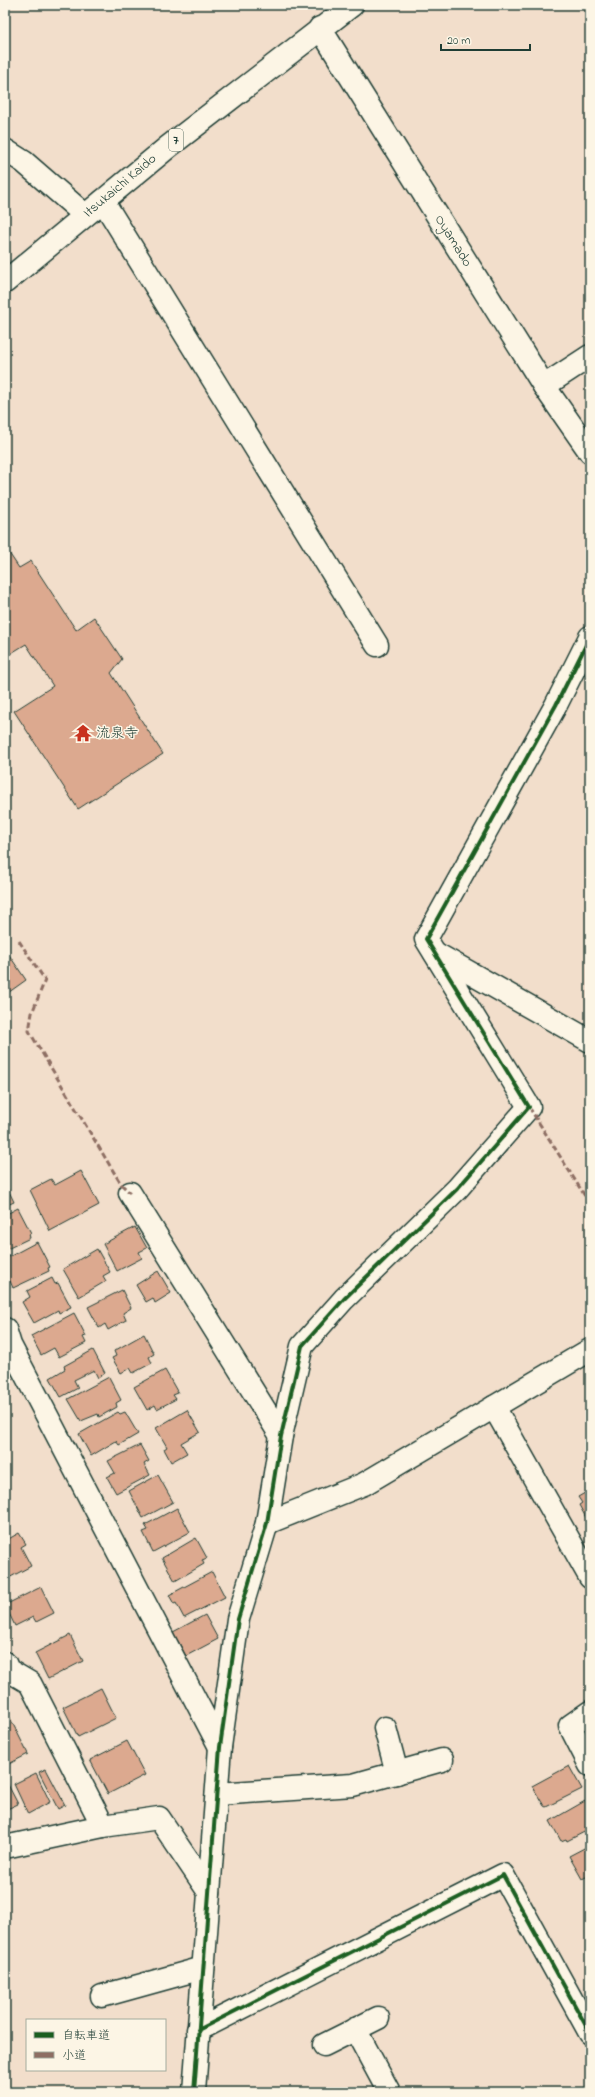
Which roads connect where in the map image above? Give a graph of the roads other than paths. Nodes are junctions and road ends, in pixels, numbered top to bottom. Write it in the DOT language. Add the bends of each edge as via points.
graph roads {
  1 [pos="352,5"];
  2 [pos="320,28"];
  3 [pos="5,150"];
  4 [pos="103,201"];
  5 [pos="85,215"];
  6 [pos="5,282"];
  7 [pos="590,356"];
  8 [pos="544,386"];
  9 [pos="590,452"];
  10 [pos="590,637"];
  11 [pos="377,646"];
  12 [pos="434,952"];
  13 [pos="590,1041"];
  14 [pos="130,1193"];
  15 [pos="5,1329"];
  16 [pos="590,1350"];
  17 [pos="494,1407"];
  18 [pos="280,1436"];
  19 [pos="267,1523"];
  20 [pos="590,1578"];
  21 [pos="5,1663"];
  22 [pos="590,1712"];
  23 [pos="385,1728"];
  24 [pos="220,1747"];
  25 [pos="442,1760"];
  26 [pos="590,1765"];
  27 [pos="397,1773"];
  28 [pos="217,1794"];
  29 [pos="103,1826"];
  30 [pos="5,1847"];
  31 [pos="209,1892"];
  32 [pos="203,1968"];
  33 [pos="102,1996"];
  34 [pos="378,2018"];
  35 [pos="355,2029"];
  36 [pos="198,2030"];
  37 [pos="590,2033"];
  38 [pos="324,2045"];
  39 [pos="194,2092"];
  40 [pos="389,2092"];
  1 -- 2 [label="street, Itsukaichi Kaido / 7"];
  2 -- 4 [label="street, Itsukaichi Kaido / 7"];
  2 -- 8 [label="street, Oyamado"];
  3 -- 5 [label="street" via="24,162"];
  4 -- 5 [label="street, Itsukaichi Kaido / 7"];
  4 -- 11 [label="street"];
  5 -- 6 [label="street, Itsukaichi Kaido / 7"];
  7 -- 8 [label="street"];
  8 -- 9 [label="street, Oyamado"];
  10 -- 12 [label="street" via="556,705 426,939"];
  12 -- 13 [label="street"];
  12 -- 18 [label="street" via="528,1107 457,1189 344,1299 302,1346"];
  14 -- 18 [label="street"];
  15 -- 24 [label="street" via="10,1345"];
  16 -- 17 [label="street"];
  17 -- 19 [label="street" via="364,1484"];
  17 -- 20 [label="street"];
  18 -- 19 [label="street"];
  19 -- 24 [label="street" via="238,1619"];
  21 -- 29 [label="street" via="8,1670 30,1683"];
  22 -- 26 [label="street" via="570,1726"];
  23 -- 27 [label="street"];
  24 -- 28 [label="street"];
  25 -- 27 [label="street"];
  27 -- 28 [label="street" via="354,1785"];
  28 -- 31 [label="street"];
  29 -- 30 [label="street"];
  29 -- 31 [label="street" via="159,1818"];
  31 -- 32 [label="street"];
  32 -- 33 [label="street"];
  32 -- 36 [label="street"];
  34 -- 35 [label="street"];
  35 -- 38 [label="street"];
  35 -- 40 [label="street"];
  36 -- 37 [label="street" via="503,1875"];
  36 -- 39 [label="street"];
}
